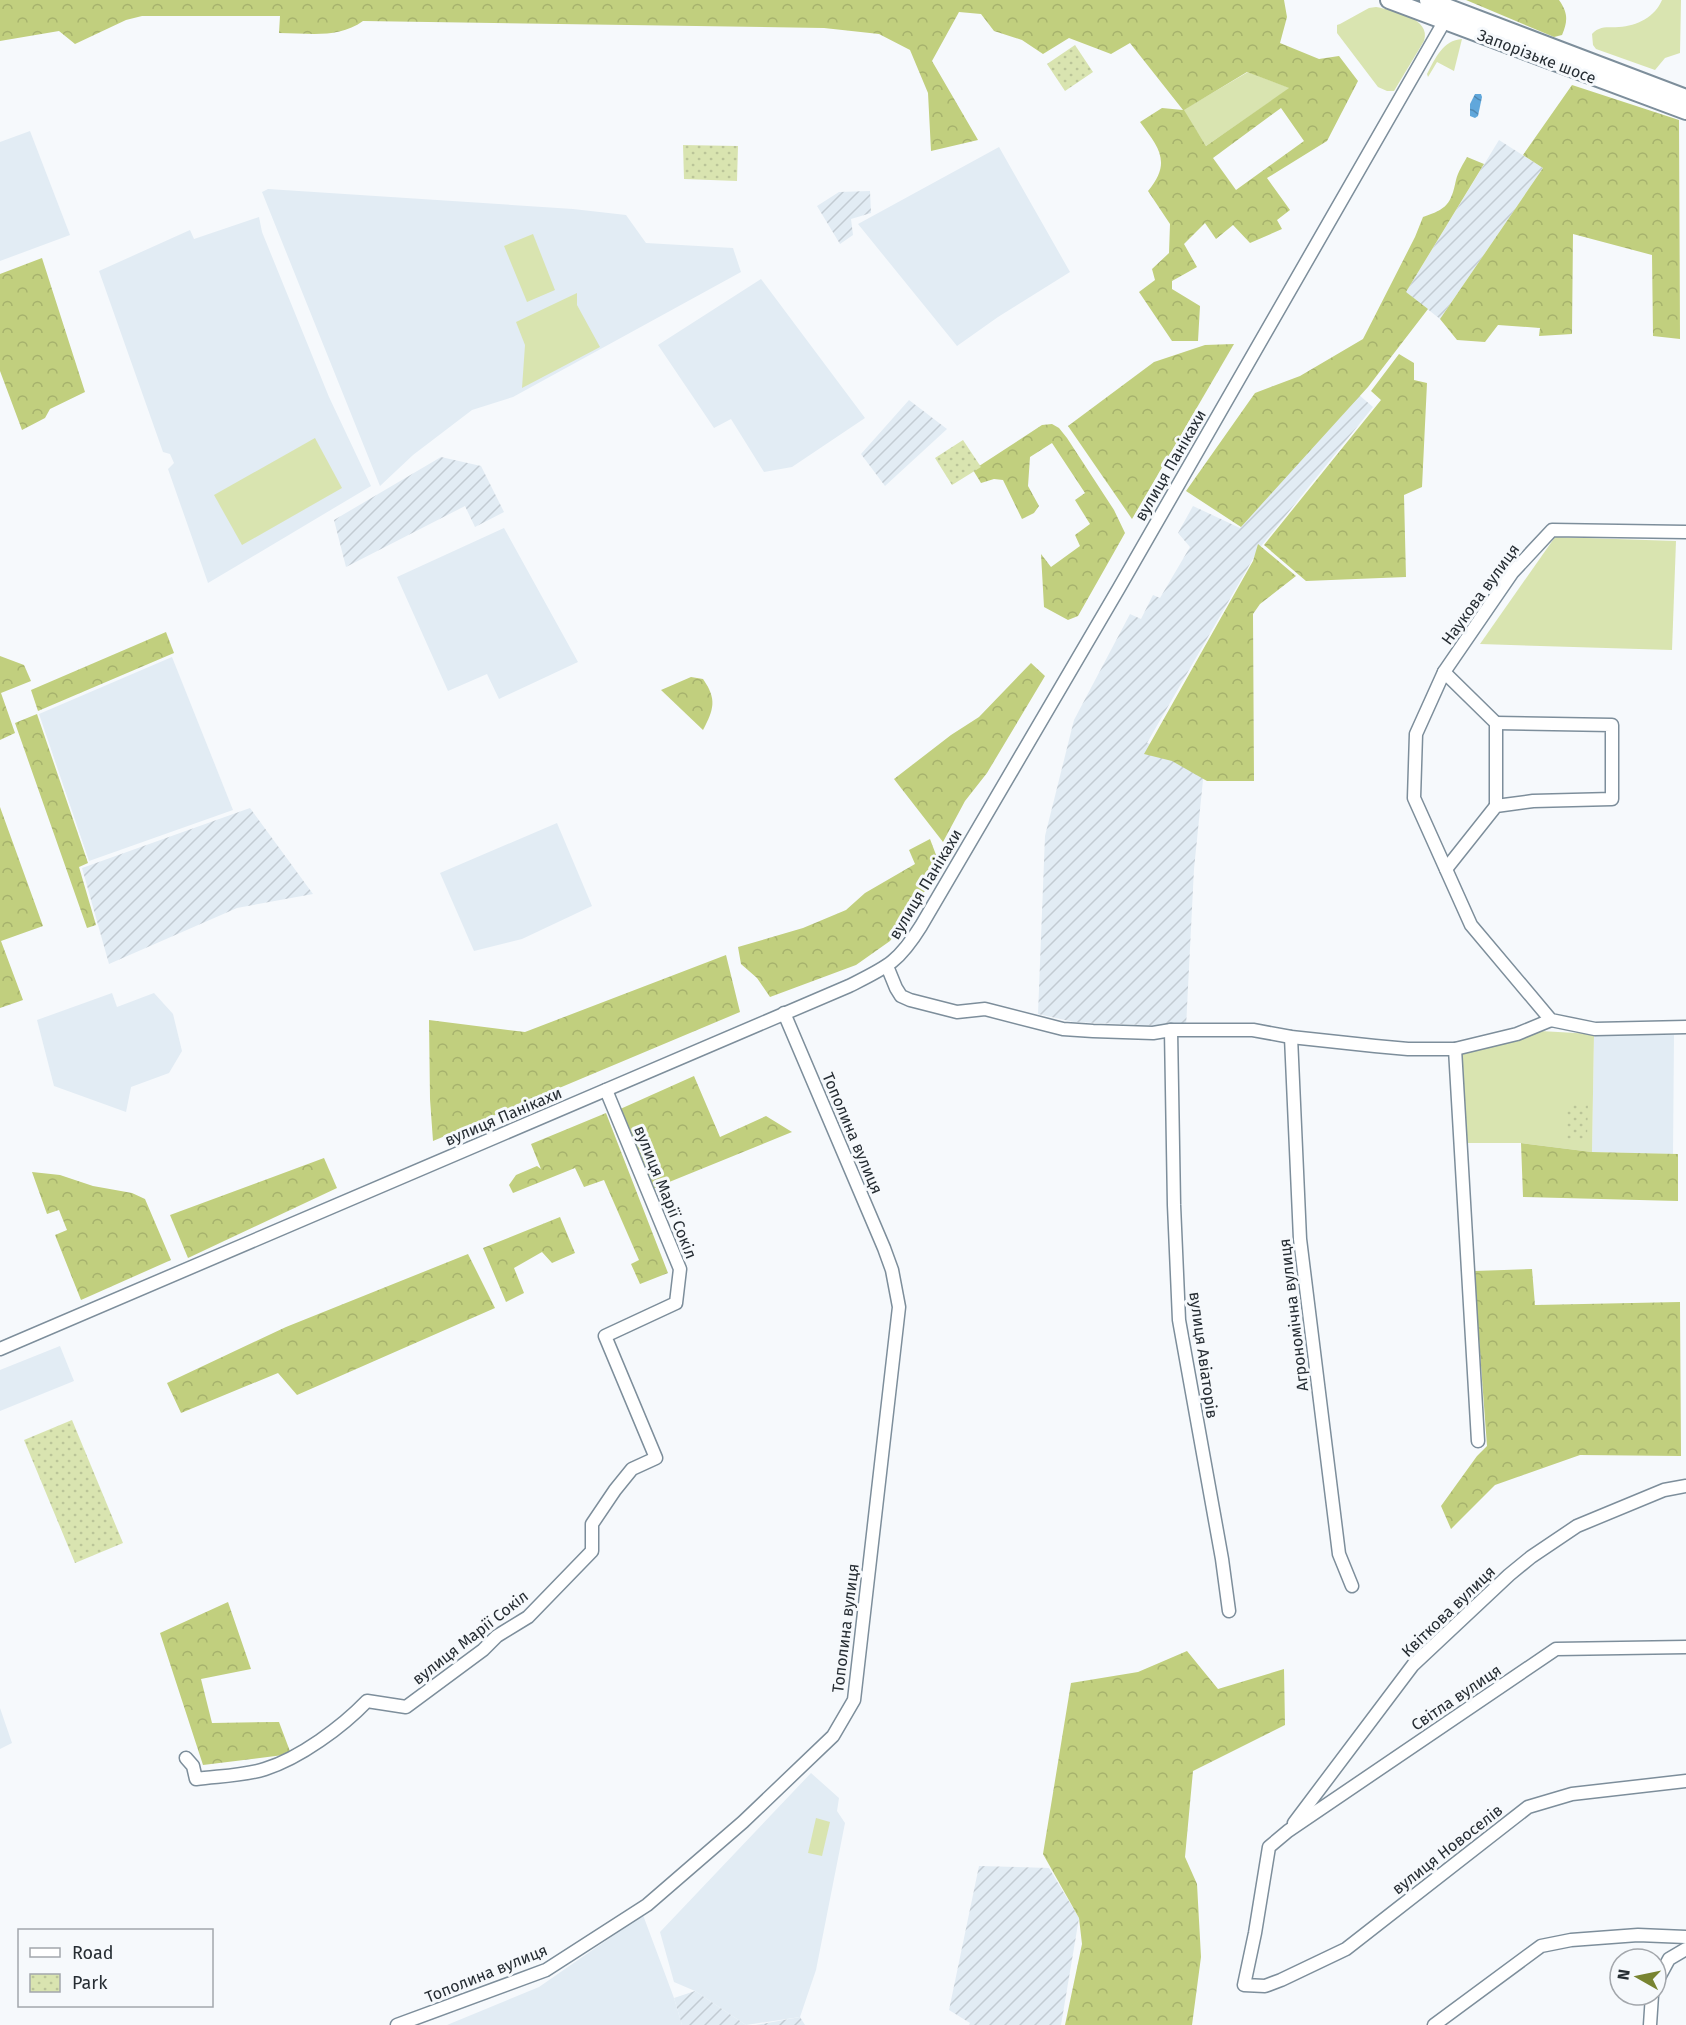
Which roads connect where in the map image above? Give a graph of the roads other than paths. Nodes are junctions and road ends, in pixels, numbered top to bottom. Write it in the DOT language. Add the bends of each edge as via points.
graph roads {
  1 [pos="1389,0"];
  2 [pos="1428,0"];
  3 [pos="1448,15"];
  4 [pos="1686,98"];
  5 [pos="1686,111"];
  6 [pos="1686,532"];
  7 [pos="1444,672"];
  8 [pos="1496,723"];
  9 [pos="1496,806"];
  10 [pos="1446,869"];
  11 [pos="887,966"];
  12 [pos="784,1013"];
  13 [pos="1551,1020"];
  14 [pos="1686,1027"];
  15 [pos="1171,1030"];
  16 [pos="1291,1037"];
  17 [pos="1455,1049"];
  18 [pos="606,1090"];
  19 [pos="0,1349"];
  20 [pos="1478,1441"];
  21 [pos="1686,1486"];
  22 [pos="1352,1586"];
  23 [pos="1229,1611"];
  24 [pos="1686,1647"];
  25 [pos="186,1758"];
  26 [pos="1686,1781"];
  27 [pos="1288,1831"];
  28 [pos="1269,1847"];
  29 [pos="1686,1936"];
  30 [pos="1686,1950"];
  31 [pos="1668,1962"];
  32 [pos="1651,2007"];
  33 [pos="397,2025"];
  34 [pos="1434,2025"];
  35 [pos="1650,2025"];
  1 -- 3 [label="main road, Запорізьке шосе"];
  2 -- 3 [label="main road, Запорізьке шосе"];
  3 -- 4 [label="main road, Запорізьке шосе"];
  3 -- 5 [label="main road, Запорізьке шосе"];
  3 -- 11 [label="street, вулиця Панікахи" via="957,866 907,948"];
  6 -- 7 [label="street, Наукова вулиця" via="1552,530 1512,573"];
  7 -- 8 [label="street"];
  7 -- 10 [label="street, Наукова вулиця" via="1416,734 1414,798"];
  8 -- 9 [label="street"];
  8 -- 9 [label="street" via="1612,725 1612,799"];
  9 -- 10 [label="street"];
  10 -- 13 [label="street, Наукова вулиця" via="1471,925"];
  11 -- 12 [label="street, вулиця Панікахи"];
  11 -- 15 [label="street" via="901,996 948,1010 985,1009 1063,1029 1153,1033"];
  12 -- 18 [label="street, вулиця Панікахи"];
  12 -- 33 [label="street, Тополина вулиця" via="879,1237 897,1293 898,1325 854,1700 833,1736 647,1905 546,1970"];
  13 -- 14 [label="street" via="1595,1029"];
  13 -- 17 [label="street" via="1517,1034"];
  15 -- 16 [label="street" via="1253,1030"];
  15 -- 23 [label="street, вулиця Авіаторів" via="1179,1320"];
  16 -- 17 [label="street" via="1408,1049"];
  16 -- 22 [label="street, Агрономічна вулиця" via="1300,1239 1339,1554"];
  17 -- 20 [label="street"];
  18 -- 19 [label="street, вулиця Панікахи"];
  18 -- 25 [label="street, вулиця Марії Сокіл" via="680,1269 676,1303 605,1336 656,1458 632,1469 615,1490 592,1524 592,1551 528,1617 497,1636 406,1707 367,1701 350,1718 294,1757 264,1770 196,1779"];
  21 -- 27 [label="street, Квіткова вулиця" via="1664,1490 1577,1526 1509,1575 1413,1665"];
  24 -- 27 [label="street, Світла вулиця" via="1556,1649"];
  26 -- 28 [label="street, вулиця Новоселів" via="1572,1794 1528,1807 1346,1949 1265,1986 1244,1985"];
  27 -- 28 [label="street, Світла вулиця"];
  29 -- 34 [label="street" via="1638,1935 1541,1946"];
  30 -- 31 [label="street"];
  32 -- 35 [label="street"];
}
